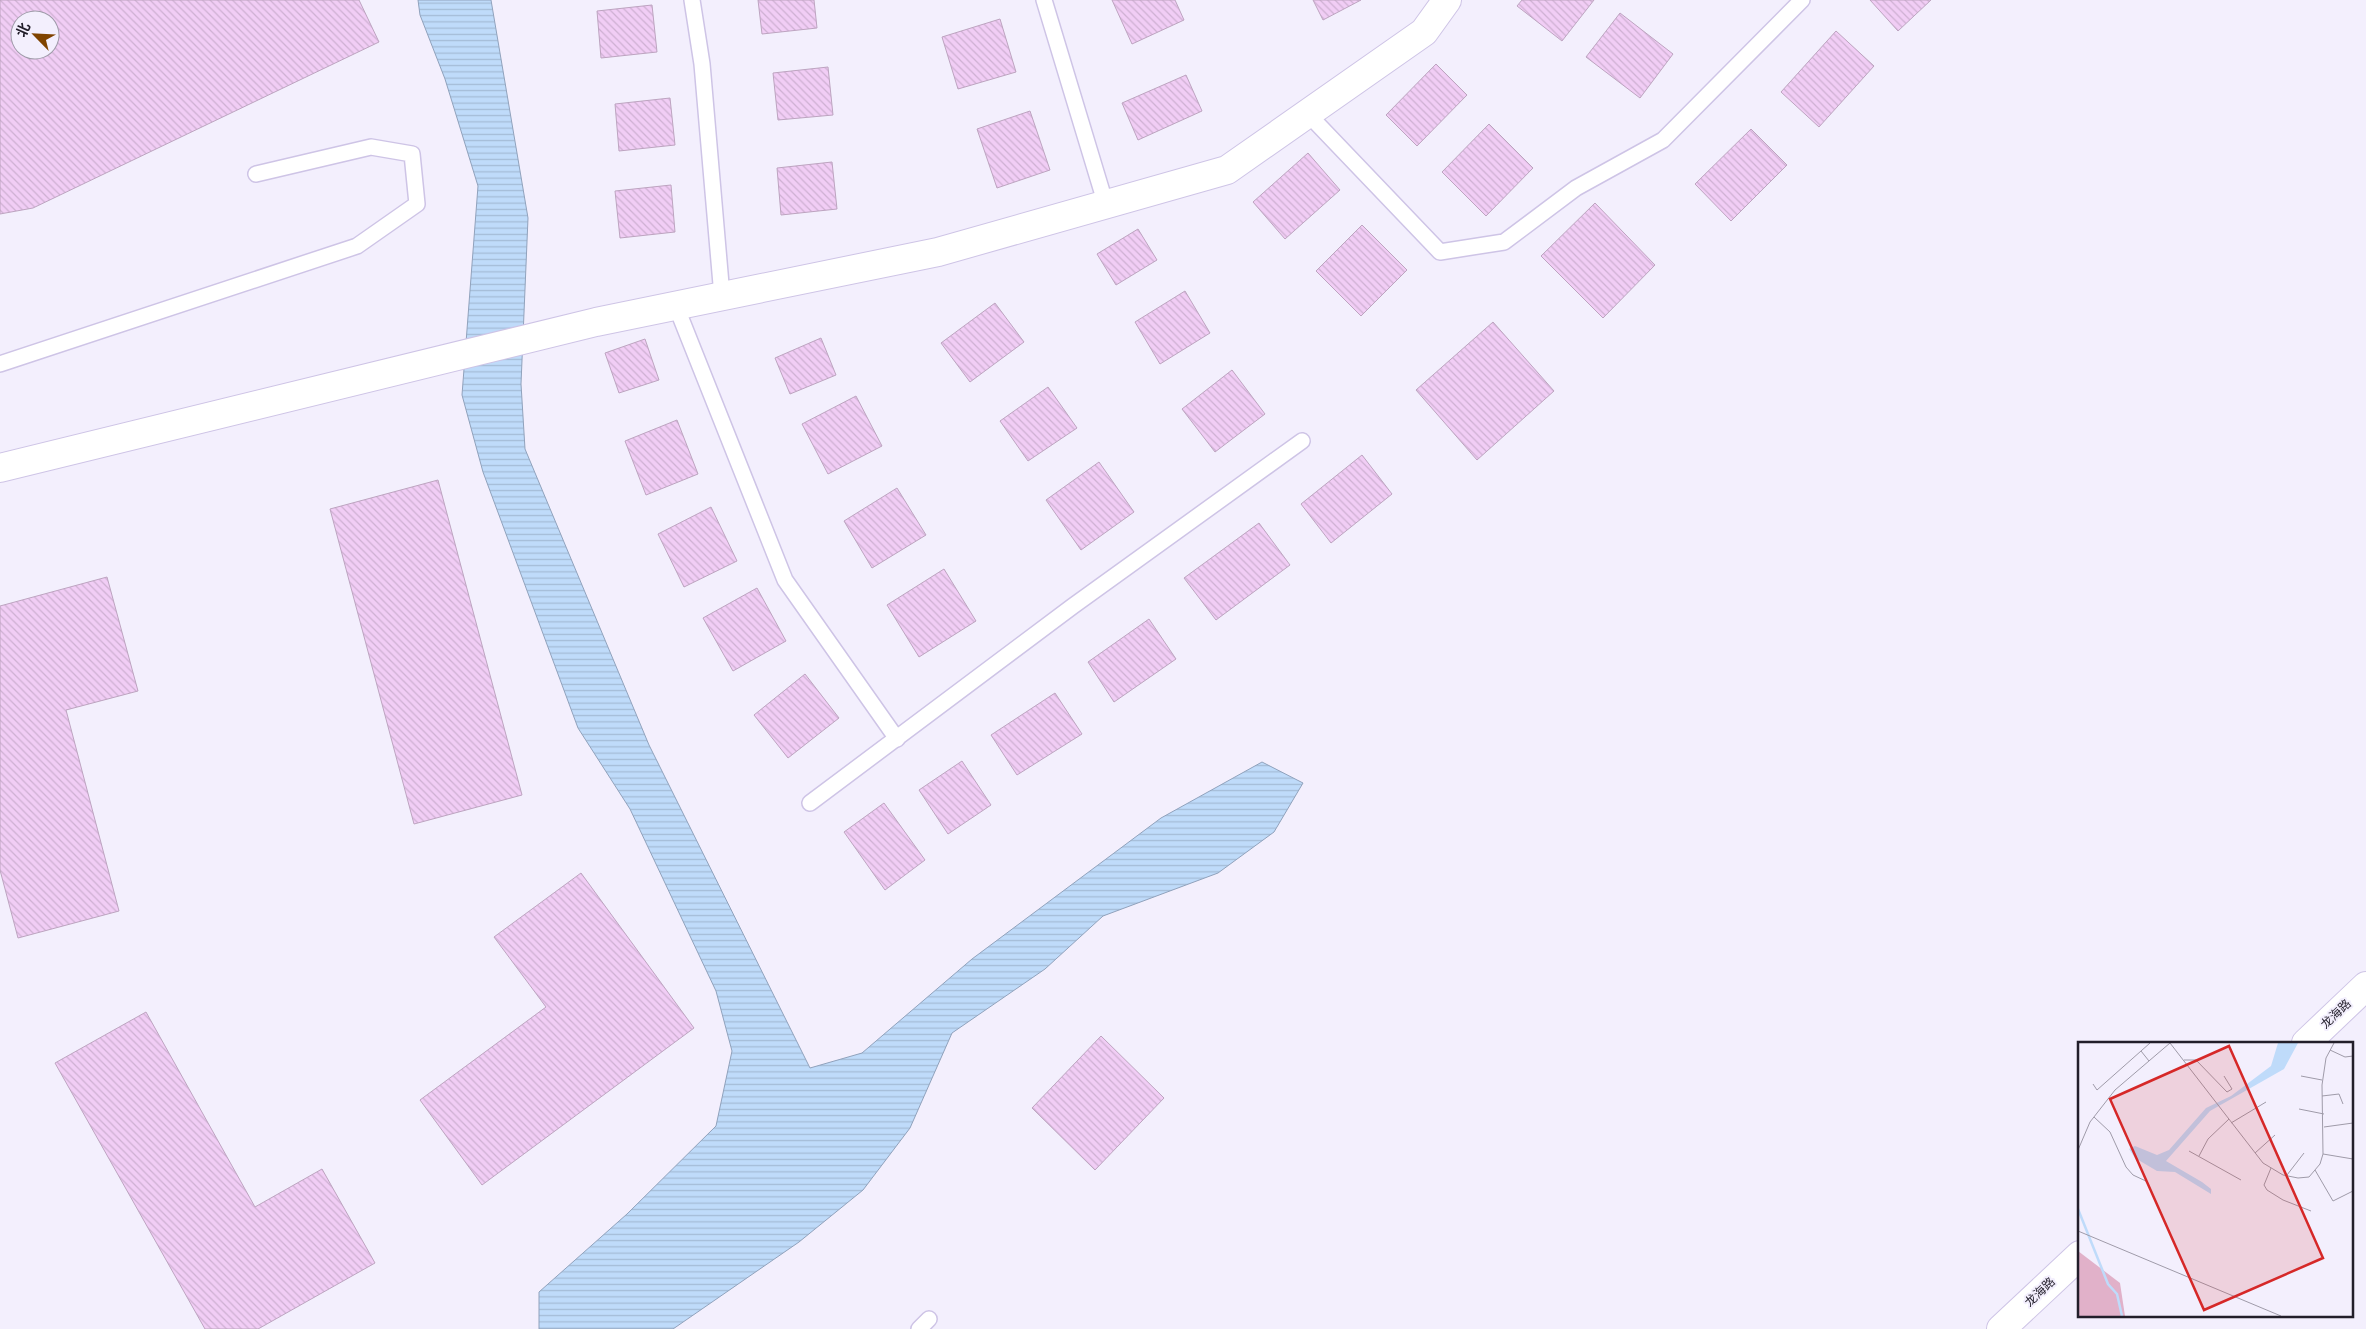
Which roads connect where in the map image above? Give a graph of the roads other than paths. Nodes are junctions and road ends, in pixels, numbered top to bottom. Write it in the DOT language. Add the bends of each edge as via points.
graph roads {
  1 [pos="692,0"];
  2 [pos="1044,0"];
  3 [pos="1446,0"];
  4 [pos="1802,0"];
  5 [pos="1308,114"];
  6 [pos="256,174"];
  7 [pos="1106,205"];
  8 [pos="722,296"];
  9 [pos="676,306"];
  10 [pos="0,364"];
  11 [pos="1302,441"];
  12 [pos="0,468"];
  13 [pos="897,738"];
  14 [pos="810,803"];
  15 [pos="2366,986"];
  16 [pos="2307,1042"];
  17 [pos="2078,1257"];
  18 [pos="2001,1329"];
  1 -- 8 [label="lane" via="702,64"];
  2 -- 7 [label="lane"];
  3 -- 5 [label="street" via="1424,32"];
  4 -- 5 [label="lane" via="1663,140 1576,188 1504,242 1440,252"];
  5 -- 7 [label="street" via="1227,170"];
  6 -- 10 [label="lane" via="371,147 412,154 417,204 357,246"];
  7 -- 8 [label="street" via="938,252"];
  8 -- 9 [label="street"];
  9 -- 12 [label="street" via="409,366"];
  9 -- 13 [label="lane" via="785,580"];
  11 -- 13 [label="lane"];
  13 -- 14 [label="lane"];
  15 -- 16 [label="street, 龙海路"];
  17 -- 18 [label="street, 龙海路"];
}
